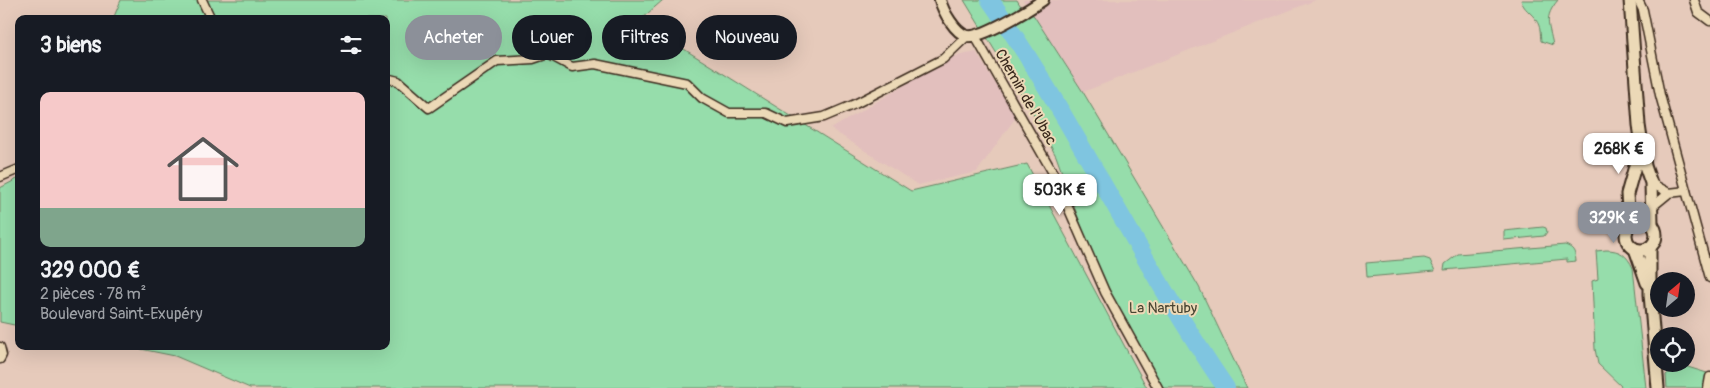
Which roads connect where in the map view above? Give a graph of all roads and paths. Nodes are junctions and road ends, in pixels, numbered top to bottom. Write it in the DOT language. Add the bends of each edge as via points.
graph roads {
  1 [pos="202,0"];
  2 [pos="940,0"];
  3 [pos="1043,0"];
  4 [pos="1630,0"];
  5 [pos="1638,0"];
  6 [pos="1694,0"];
  7 [pos="209,15"];
  8 [pos="1710,21"];
  9 [pos="975,35"];
  10 [pos="390,79"];
  11 [pos="1639,125"];
  12 [pos="15,171"];
  13 [pos="0,177"];
  14 [pos="1631,180"];
  15 [pos="1651,183"];
  16 [pos="1686,191"];
  17 [pos="1669,193"];
  18 [pos="1652,207"];
  19 [pos="1652,224"];
  20 [pos="1629,226"];
  21 [pos="1650,247"];
  22 [pos="1635,249"];
  23 [pos="1650,272"];
  24 [pos="1710,277"];
  25 [pos="1650,294"];
  26 [pos="1652,318"];
  27 [pos="0,347"];
  28 [pos="0,359"];
  29 [pos="1710,377"];
  30 [pos="1158,388"];
  31 [pos="1658,388"];
  32 [pos="1708,388"];
  1 -- 7 [label="street"];
  2 -- 9 [label="street" via="958,31"];
  3 -- 9 [label="street" via="1030,10"];
  4 -- 11 [label="main road"];
  5 -- 16 [label="street"];
  6 -- 8 [label="street" via="1698,12"];
  9 -- 10 [label="street" via="943,59 855,104 824,117 786,123 766,112 729,113 702,98 687,83 596,64 572,67 548,54 497,60 429,108 398,81"];
  9 -- 30 [label="street, Chemin de l'Ubac" via="1053,173 1105,292"];
  11 -- 14 [label="main road"];
  11 -- 15 [label="main road"];
  12 -- 13 [label="street"];
  14 -- 15 [label="main road" via="1642,179"];
  14 -- 20 [label="main road" via="1627,194"];
  15 -- 17 [label="street"];
  15 -- 18 [label="main road"];
  16 -- 17 [label="street"];
  16 -- 24 [label="street"];
  17 -- 18 [label="street"];
  18 -- 19 [label="main road"];
  19 -- 20 [label="main road" via="1638,220"];
  19 -- 21 [label="main road" via="1656,237"];
  20 -- 22 [label="main road" via="1626,241"];
  21 -- 22 [label="main road"];
  21 -- 23 [label="main road"];
  22 -- 25 [label="main road"];
  26 -- 31 [label="main road"];
  27 -- 28 [label="street"];
  29 -- 32 [label="street"];
}
